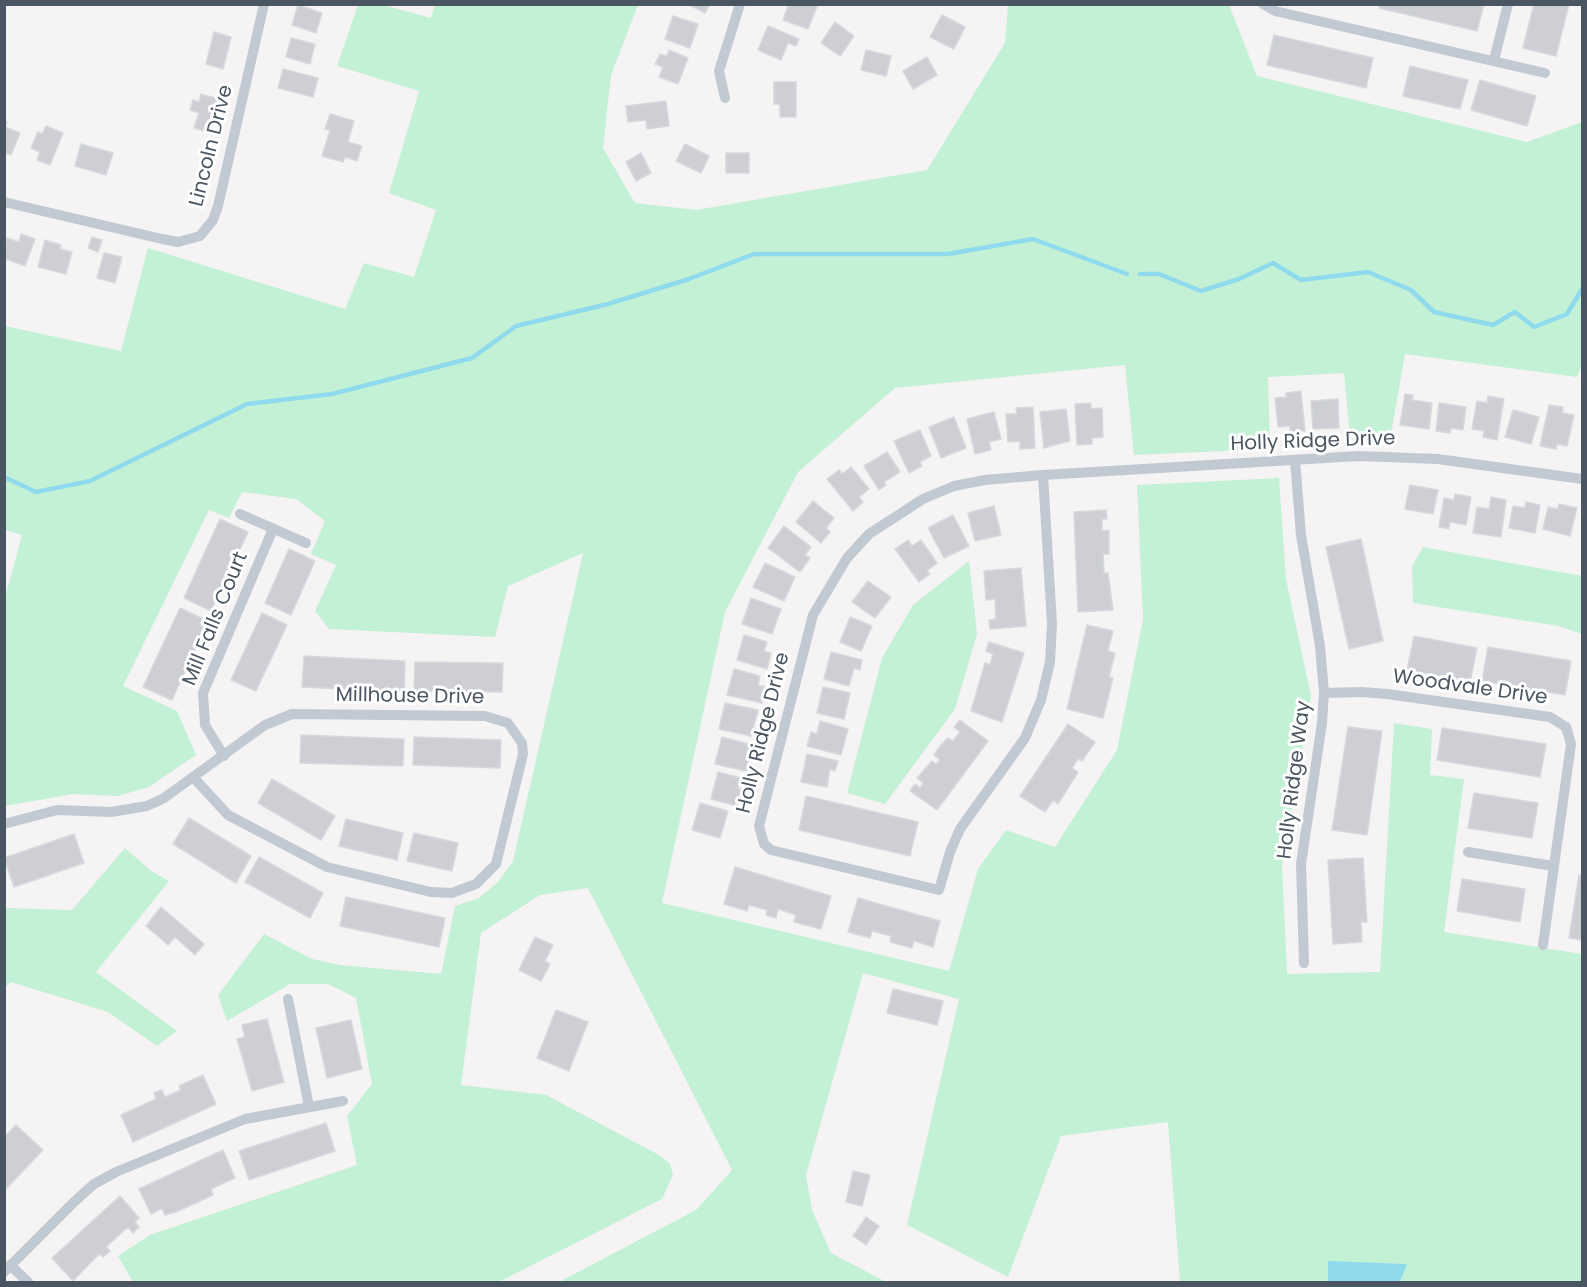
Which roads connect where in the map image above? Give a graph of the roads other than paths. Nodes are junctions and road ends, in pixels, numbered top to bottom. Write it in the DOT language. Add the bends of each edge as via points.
graph roads {
  1 [pos="264,4"];
  2 [pos="740,4"];
  3 [pos="1263,4"];
  4 [pos="1508,4"];
  5 [pos="1494,60"];
  6 [pos="1545,73"];
  7 [pos="725,98"];
  8 [pos="4,202"];
  9 [pos="1295,460"];
  10 [pos="1043,475"];
  11 [pos="1582,479"];
  12 [pos="240,514"];
  13 [pos="273,529"];
  14 [pos="306,543"];
  15 [pos="1324,693"];
  16 [pos="224,756"];
  17 [pos="193,777"];
  18 [pos="4,824"];
  19 [pos="1468,852"];
  20 [pos="1553,866"];
  21 [pos="1543,945"];
  22 [pos="1304,963"];
  23 [pos="288,999"];
  24 [pos="343,1101"];
  25 [pos="309,1107"];
  26 [pos="8,1268"];
  27 [pos="28,1282"];
  1 -- 8 [label="street, Lincoln Drive" via="218,206 200,236 178,242"];
  2 -- 7 [label="street" via="719,71"];
  3 -- 5 [label="street" via="1275,11"];
  4 -- 5 [label="street"];
  5 -- 6 [label="street"];
  9 -- 10 [label="street, Holly Ridge Drive"];
  9 -- 11 [label="street, Holly Ridge Drive" via="1409,456"];
  9 -- 15 [label="street, Holly Ridge Way" via="1301,535"];
  10 -- 10 [label="street, Holly Ridge Drive" via="954,486 923,499 869,534 847,558 813,615 803,648 759,826 764,844 771,850 939,890 960,829 1025,738 1041,700 1050,662 1052,624"];
  12 -- 13 [label="street"];
  13 -- 14 [label="street"];
  13 -- 16 [label="street, Mill Falls Court" via="202,693 204,725"];
  15 -- 20 [label="street, Woodvale Drive" via="1387,694 1559,721 1571,734 1571,744"];
  15 -- 22 [label="street, Holly Ridge Way" via="1301,864"];
  16 -- 17 [label="street, Millhouse Drive"];
  16 -- 17 [label="street, Millhouse Drive" via="278,718 305,712 498,718 516,732 523,754 496,864 476,884 452,893 430,892 327,867 228,815"];
  17 -- 18 [label="street, Millhouse Drive" via="164,798 130,810 57,810"];
  19 -- 20 [label="street"];
  20 -- 21 [label="street, Woodvale Drive"];
  23 -- 25 [label="street"];
  24 -- 25 [label="street"];
  25 -- 26 [label="street" via="245,1119 116,1172 94,1184"];
  26 -- 27 [label="street"];
}
